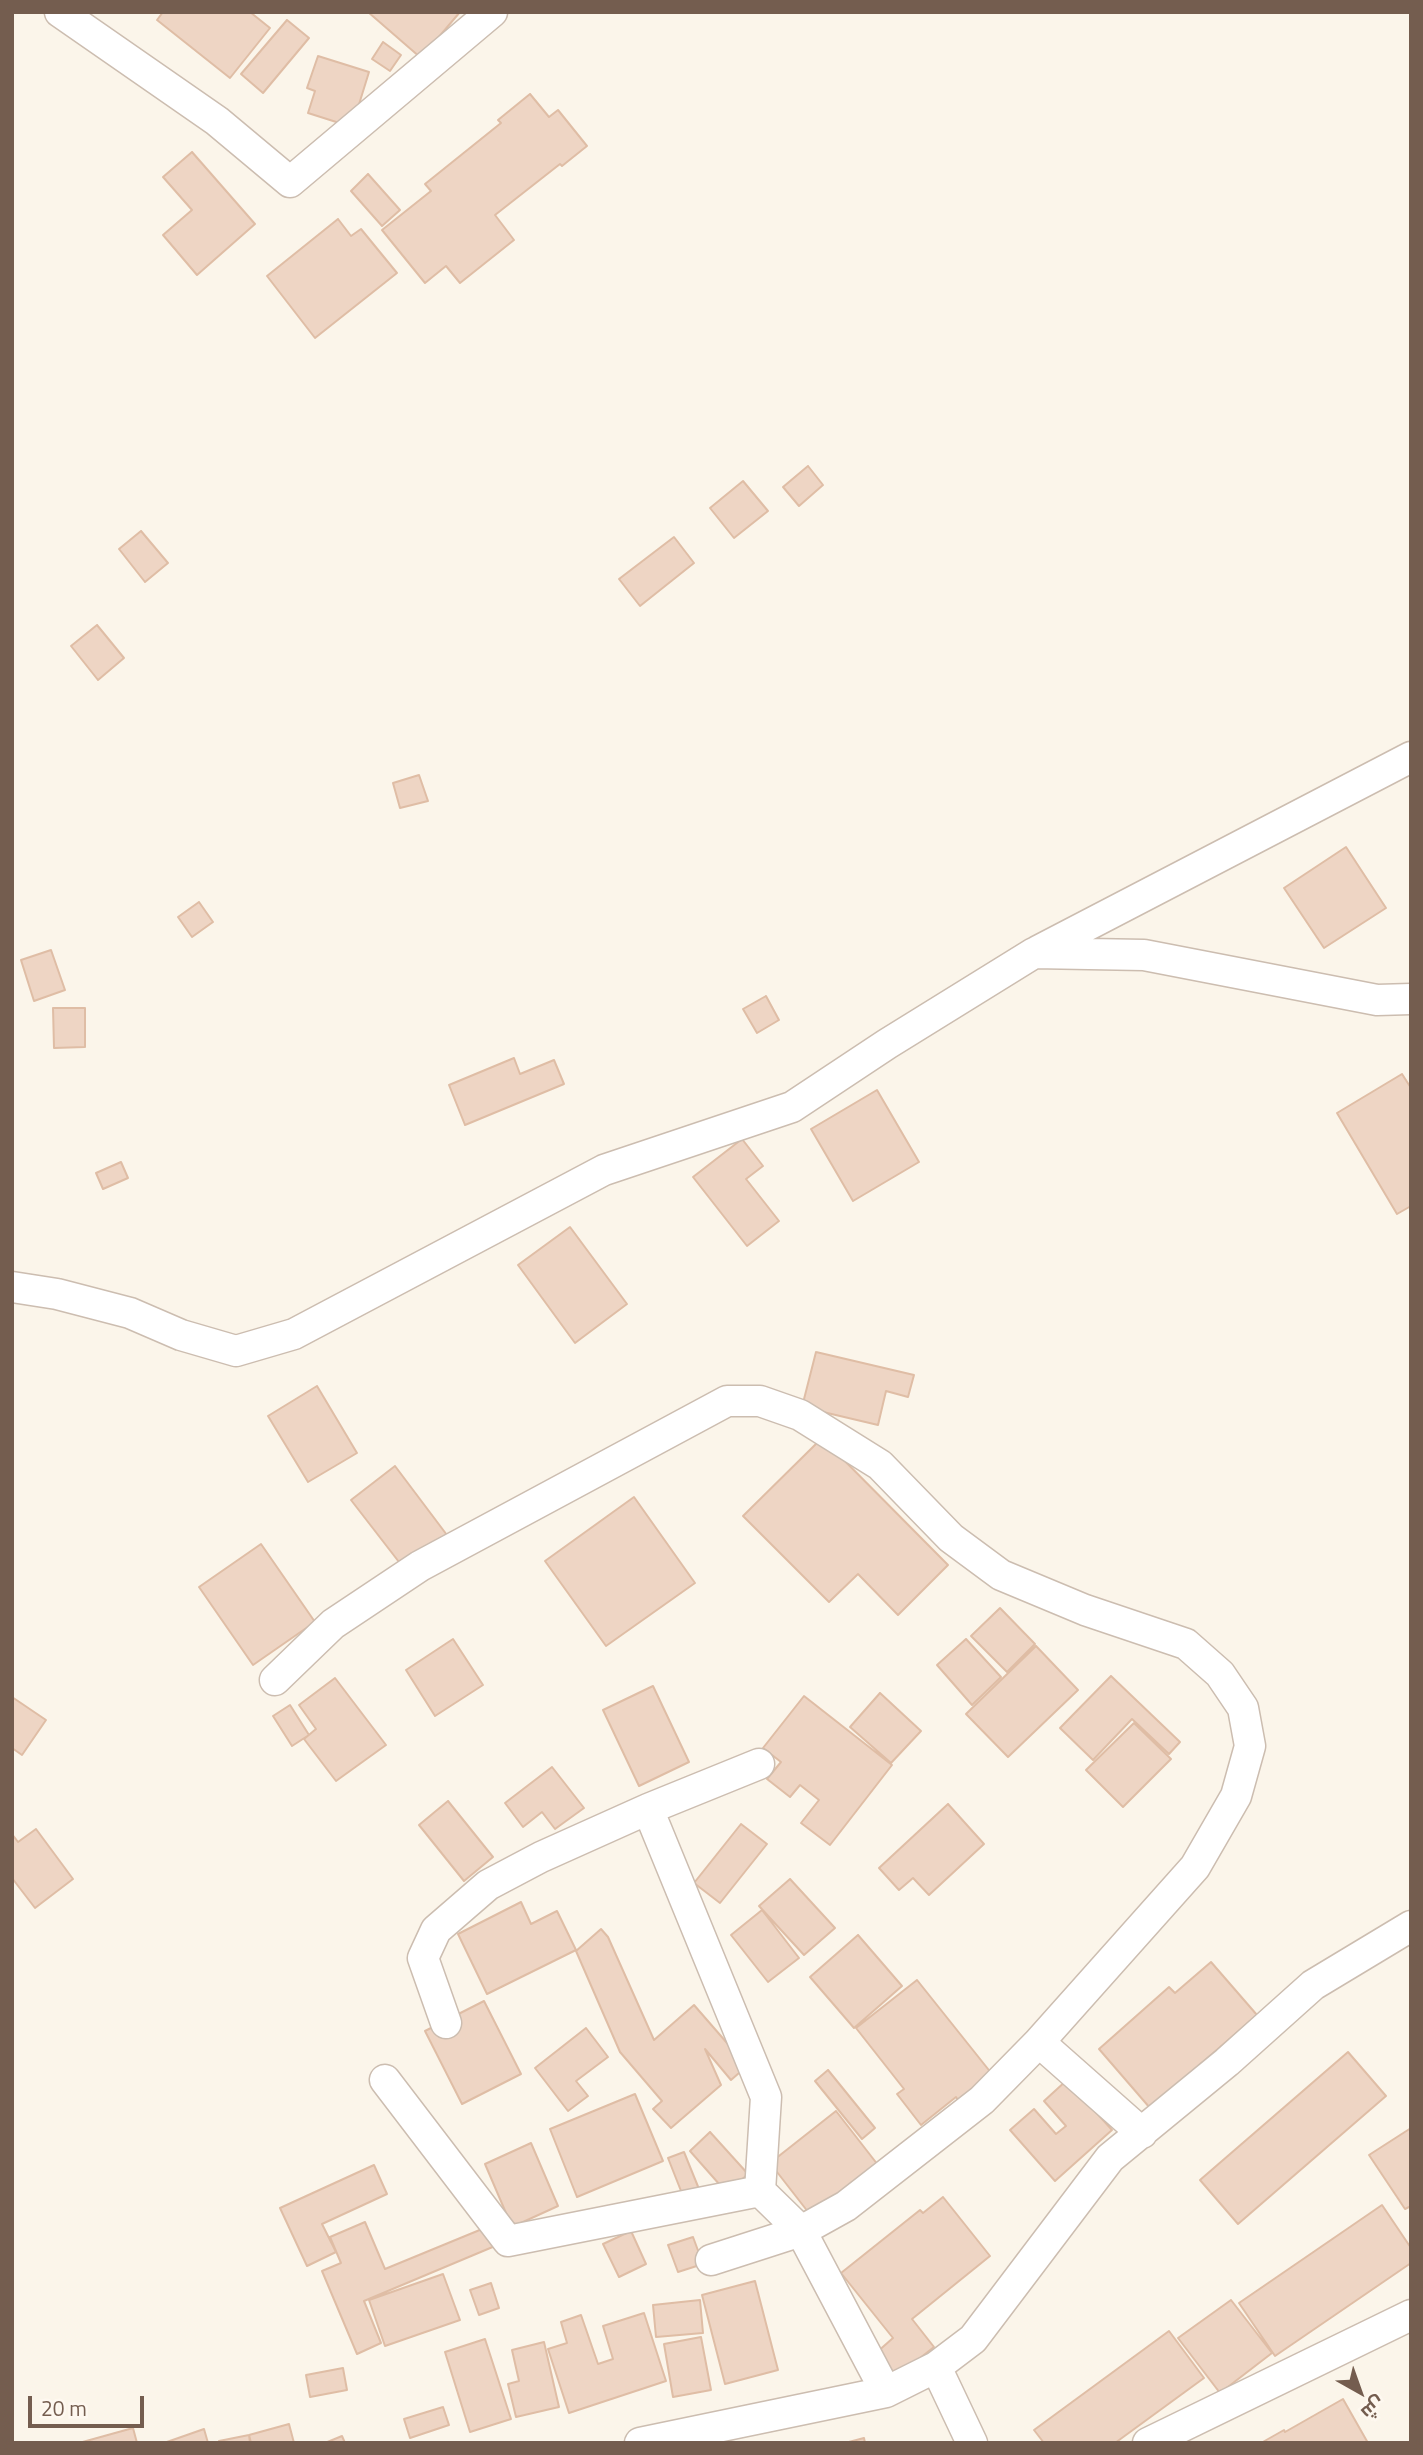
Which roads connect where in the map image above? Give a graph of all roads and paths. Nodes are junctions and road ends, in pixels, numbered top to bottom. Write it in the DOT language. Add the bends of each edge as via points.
graph roads {
  1 [pos="60,12"];
  2 [pos="492,12"];
  3 [pos="1411,757"];
  4 [pos="1034,953"];
  5 [pos="1411,999"];
  6 [pos="12,1287"];
  7 [pos="275,1680"];
  8 [pos="759,1764"];
  9 [pos="648,1809"];
  10 [pos="1411,1926"];
  11 [pos="446,2023"];
  12 [pos="1039,2042"];
  13 [pos="385,2080"];
  14 [pos="1142,2133"];
  15 [pos="760,2191"];
  16 [pos="801,2231"];
  17 [pos="711,2260"];
  18 [pos="1411,2315"];
  19 [pos="936,2367"];
  20 [pos="886,2392"];
  21 [pos="640,2443"];
  22 [pos="972,2443"];
  23 [pos="1148,2443"];
  1 -- 2 [label="street" via="216,121 289,182"];
  3 -- 4 [label="street"];
  4 -- 5 [label="street" via="1143,955 1377,1000"];
  4 -- 6 [label="street" via="792,1107 604,1170 295,1334 236,1351 181,1335 131,1313"];
  7 -- 12 [label="street" via="333,1624 420,1566 727,1401 760,1401 800,1415 880,1465 951,1538 1001,1575 1186,1644 1220,1674 1243,1708 1250,1746 1236,1797 1195,1867"];
  8 -- 9 [label="street"];
  9 -- 11 [label="street" via="488,1885 436,1930 424,1958"];
  9 -- 15 [label="street" via="766,2097"];
  10 -- 14 [label="street" via="1313,1985"];
  12 -- 14 [label="street"];
  12 -- 16 [label="street" via="972,2108 846,2206"];
  13 -- 15 [label="street" via="508,2241"];
  14 -- 19 [label="street" via="1111,2158 973,2339"];
  15 -- 16 [label="street"];
  16 -- 17 [label="street"];
  16 -- 20 [label="street"];
  18 -- 23 [label="street"];
  19 -- 20 [label="street"];
  19 -- 22 [label="street"];
  20 -- 21 [label="street"];
}
